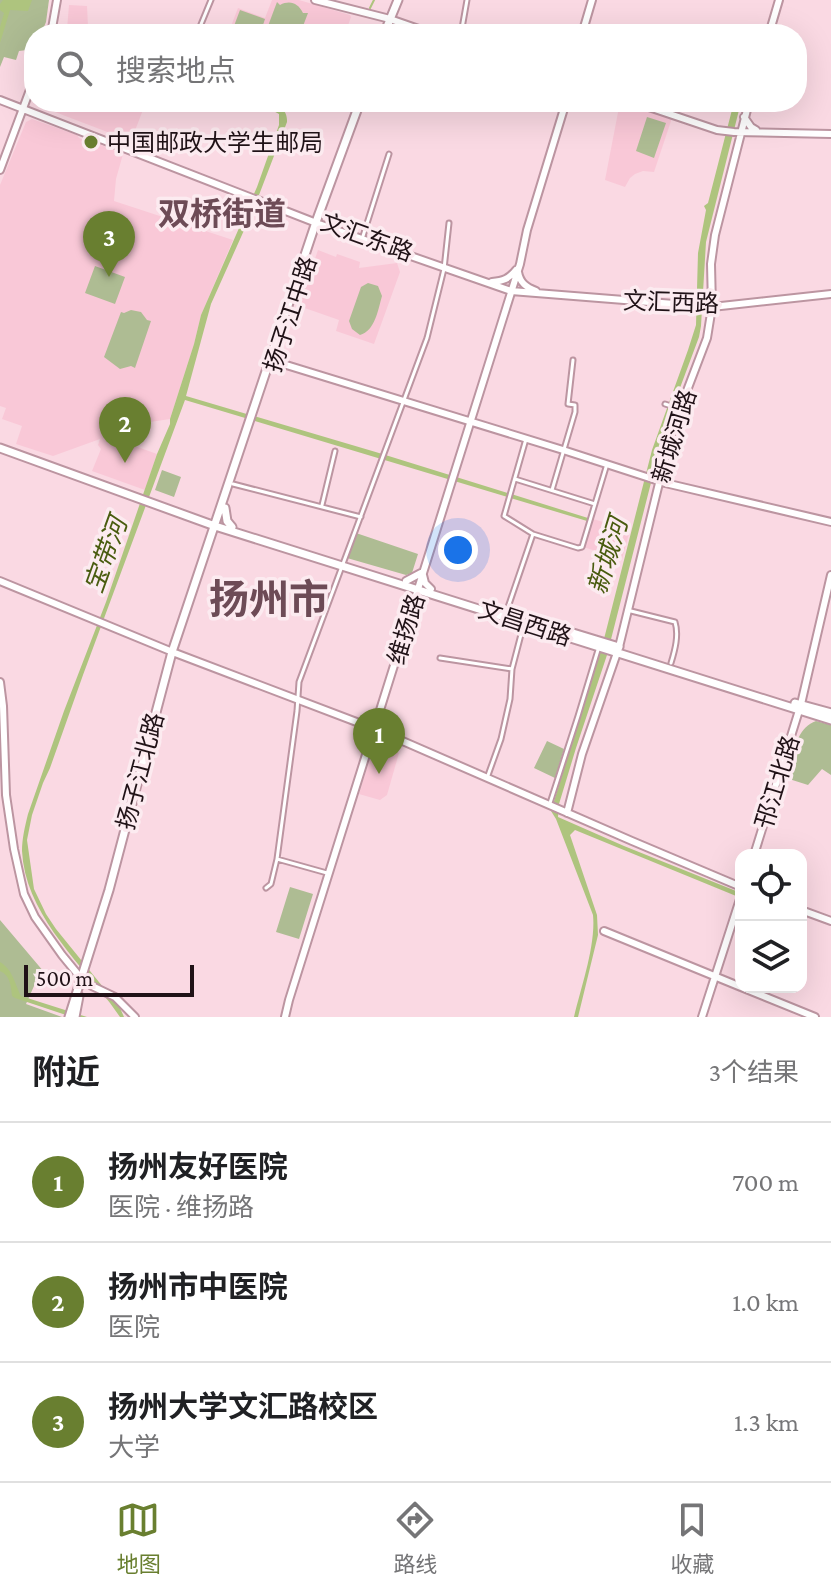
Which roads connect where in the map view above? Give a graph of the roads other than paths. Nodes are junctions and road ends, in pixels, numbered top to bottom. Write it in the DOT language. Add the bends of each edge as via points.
graph roads {
  1 [pos="56,0"];
  2 [pos="211,0"];
  3 [pos="315,0"];
  4 [pos="400,0"];
  5 [pos="467,0"];
  6 [pos="593,0"];
  7 [pos="779,0"];
  8 [pos="393,20"];
  9 [pos="52,24"];
  10 [pos="201,24"];
  11 [pos="391,24"];
  12 [pos="404,24"];
  13 [pos="407,24"];
  14 [pos="463,24"];
  15 [pos="587,24"];
  16 [pos="772,24"];
  17 [pos="0,99"];
  18 [pos="24,109"];
  19 [pos="24,111"];
  20 [pos="24,112"];
  21 [pos="33,112"];
  22 [pos="358,112"];
  23 [pos="561,112"];
  24 [pos="663,112"];
  25 [pos="672,112"];
  26 [pos="746,112"];
  27 [pos="744,117"];
  28 [pos="726,129"];
  29 [pos="738,130"];
  30 [pos="756,130"];
  31 [pos="831,133"];
  32 [pos="389,154"];
  33 [pos="0,170"];
  34 [pos="0,177"];
  35 [pos="318,221"];
  36 [pos="449,223"];
  37 [pos="363,236"];
  38 [pos="444,267"];
  39 [pos="517,270"];
  40 [pos="494,284"];
  41 [pos="510,290"];
  42 [pos="532,292"];
  43 [pos="831,292"];
  44 [pos="505,305"];
  45 [pos="708,305"];
  46 [pos="273,360"];
  47 [pos="573,360"];
  48 [pos="403,400"];
  49 [pos="665,404"];
  50 [pos="680,409"];
  51 [pos="253,419"];
  52 [pos="469,422"];
  53 [pos="526,439"];
  54 [pos="0,446"];
  55 [pos="563,450"];
  56 [pos="335,451"];
  57 [pos="607,464"];
  58 [pos="515,479"];
  59 [pos="657,480"];
  60 [pos="233,484"];
  61 [pos="552,490"];
  62 [pos="145,498"];
  63 [pos="595,504"];
  64 [pos="321,506"];
  65 [pos="223,507"];
  66 [pos="361,517"];
  67 [pos="194,518"];
  68 [pos="205,518"];
  69 [pos="831,521"];
  70 [pos="217,524"];
  71 [pos="230,528"];
  72 [pos="533,534"];
  73 [pos="212,539"];
  74 [pos="344,563"];
  75 [pos="422,574"];
  76 [pos="831,575"];
  77 [pos="0,581"];
  78 [pos="405,583"];
  79 [pos="418,587"];
  80 [pos="430,591"];
  81 [pos="831,592"];
  82 [pos="413,602"];
  83 [pos="627,610"];
  84 [pos="506,614"];
  85 [pos="524,622"];
  86 [pos="600,645"];
  87 [pos="615,648"];
  88 [pos="173,653"];
  89 [pos="440,658"];
  90 [pos="671,663"];
  91 [pos="512,669"];
  92 [pos="0,682"];
  93 [pos="297,700"];
  94 [pos="802,707"];
  95 [pos="831,713"];
  96 [pos="831,720"];
  97 [pos="374,728"];
  98 [pos="487,778"];
  99 [pos="3,783"];
  100 [pos="550,806"];
  101 [pos="564,812"];
  102 [pos="758,849"];
  103 [pos="277,859"];
  104 [pos="327,873"];
  105 [pos="735,884"];
  106 [pos="266,888"];
  107 [pos="807,912"];
  108 [pos="735,920"];
  109 [pos="831,921"];
  110 [pos="604,931"];
  111 [pos="84,971"];
  112 [pos="717,977"];
  113 [pos="735,984"];
  114 [pos="756,993"];
  115 [pos="72,1013"];
  116 [pos="135,1017"];
  117 [pos="284,1017"];
  118 [pos="704,1017"];
  119 [pos="815,1017"];
  1 -- 9 [label="street"];
  2 -- 10 [label="street"];
  3 -- 8 [label="street"];
  4 -- 8 [label="main road"];
  5 -- 14 [label="street"];
  6 -- 15 [label="street"];
  7 -- 16 [label="street"];
  8 -- 11 [label="main road"];
  8 -- 12 [label="street"];
  8 -- 13 [label="street"];
  17 -- 18 [label="street, 文汇东路"];
  19 -- 33 [label="street"];
  20 -- 34 [label="street"];
  21 -- 35 [label="street, 文汇东路"];
  22 -- 35 [label="main road, 扬子江中路"];
  23 -- 39 [label="street, 维扬路"];
  24 -- 28 [label="street"];
  25 -- 28 [label="street"];
  26 -- 27 [label="street, 新城河路"];
  27 -- 29 [label="street, 新城河路"];
  27 -- 30 [label="street"];
  28 -- 29 [label="street"];
  29 -- 30 [label="street"];
  29 -- 31 [label="street"];
  29 -- 45 [label="street, 新城河路" via="715,235"];
  30 -- 31 [label="street"];
  32 -- 37 [label="street"];
  35 -- 37 [label="street, 文汇东路"];
  35 -- 38 [label="street, 文汇东路"];
  35 -- 46 [label="main road, 扬子江中路"];
  36 -- 38 [label="street"];
  37 -- 38 [label="street, 文汇东路"];
  38 -- 40 [label="street, 文汇东路"];
  38 -- 48 [label="street" via="427,338"];
  39 -- 40 [label="street"];
  39 -- 41 [label="street, 维扬路"];
  39 -- 42 [label="street"];
  40 -- 41 [label="street, 文汇东路"];
  40 -- 44 [label="street"];
  41 -- 42 [label="street, 文汇西路"];
  41 -- 44 [label="street, 维扬路"];
  42 -- 44 [label="street"];
  42 -- 45 [label="street, 文汇西路"];
  43 -- 45 [label="street, 文汇西路"];
  44 -- 52 [label="street, 维扬路"];
  45 -- 50 [label="street, 新城河路" via="707,338"];
  46 -- 48 [label="street"];
  46 -- 51 [label="main road, 扬子江中路"];
  47 -- 55 [label="street" via="568,404 575,405 575,412"];
  48 -- 52 [label="street"];
  48 -- 66 [label="street"];
  49 -- 50 [label="street"];
  50 -- 59 [label="street, 新城河路"];
  51 -- 60 [label="main road, 扬子江中路"];
  51 -- 65 [label="main road, 扬子江中路"];
  52 -- 53 [label="street"];
  52 -- 75 [label="street, 维扬路"];
  53 -- 55 [label="street"];
  53 -- 58 [label="street"];
  54 -- 62 [label="main road"];
  55 -- 57 [label="street"];
  55 -- 61 [label="street"];
  56 -- 64 [label="street"];
  57 -- 59 [label="street"];
  57 -- 63 [label="street"];
  58 -- 61 [label="street"];
  58 -- 72 [label="street" via="504,516"];
  59 -- 69 [label="street"];
  59 -- 83 [label="street, 新城河路"];
  60 -- 64 [label="street"];
  60 -- 65 [label="main road, 扬子江中路"];
  61 -- 63 [label="street"];
  62 -- 67 [label="main road"];
  62 -- 68 [label="main road"];
  63 -- 72 [label="street" via="581,548"];
  64 -- 66 [label="street"];
  65 -- 68 [label="main road"];
  65 -- 70 [label="main road, 扬子江中路"];
  65 -- 71 [label="main road"];
  66 -- 74 [label="street"];
  67 -- 70 [label="main road"];
  67 -- 73 [label="main road" via="206,525"];
  68 -- 70 [label="main road"];
  70 -- 71 [label="main road, 文昌西路"];
  70 -- 73 [label="main road, 扬子江北路"];
  71 -- 73 [label="main road"];
  71 -- 74 [label="main road, 文昌西路"];
  72 -- 84 [label="street"];
  73 -- 88 [label="main road, 扬子江北路"];
  74 -- 78 [label="main road, 文昌西路"];
  74 -- 93 [label="street"];
  75 -- 78 [label="street"];
  75 -- 79 [label="street, 维扬路"];
  75 -- 80 [label="street"];
  76 -- 94 [label="street"];
  77 -- 88 [label="street"];
  78 -- 79 [label="main road, 文昌西路"];
  78 -- 82 [label="street"];
  79 -- 80 [label="main road, 文昌西路"];
  79 -- 82 [label="street, 维扬路"];
  80 -- 82 [label="street"];
  80 -- 84 [label="main road, 文昌西路"];
  81 -- 94 [label="street"];
  82 -- 97 [label="street, 维扬路"];
  83 -- 87 [label="street, 新城河路"];
  83 -- 90 [label="street" via="677,624"];
  84 -- 85 [label="main road, 文昌西路"];
  84 -- 86 [label="main road, 文昌西路"];
  85 -- 86 [label="main road, 文昌西路"];
  85 -- 91 [label="street"];
  86 -- 87 [label="main road, 文昌西路"];
  86 -- 100 [label="street"];
  87 -- 90 [label="main road, 文昌西路"];
  87 -- 94 [label="main road, 文昌西路"];
  87 -- 101 [label="street, 新城河路"];
  88 -- 93 [label="street"];
  88 -- 111 [label="main road, 扬子江北路"];
  89 -- 91 [label="street"];
  90 -- 94 [label="main road, 文昌西路"];
  91 -- 98 [label="street" via="501,739"];
  92 -- 99 [label="street"];
  93 -- 97 [label="street"];
  93 -- 103 [label="street"];
  94 -- 95 [label="main road, 文昌西路"];
  94 -- 96 [label="main road, 文昌西路"];
  94 -- 102 [label="street, 邗江北路"];
  97 -- 98 [label="street"];
  97 -- 104 [label="street, 维扬路"];
  97 -- 117 [label="street, 维扬路"];
  98 -- 100 [label="street"];
  99 -- 111 [label="street" via="24,894 62,955"];
  100 -- 101 [label="street"];
  101 -- 105 [label="street"];
  103 -- 104 [label="street"];
  103 -- 106 [label="street"];
  104 -- 117 [label="street, 维扬路"];
  107 -- 109 [label="street"];
  108 -- 112 [label="street"];
  110 -- 112 [label="street"];
  111 -- 115 [label="main road, 扬子江北路"];
  111 -- 116 [label="street" via="92,986 115,997"];
  112 -- 113 [label="street"];
  112 -- 118 [label="street"];
  114 -- 119 [label="street"];
}
